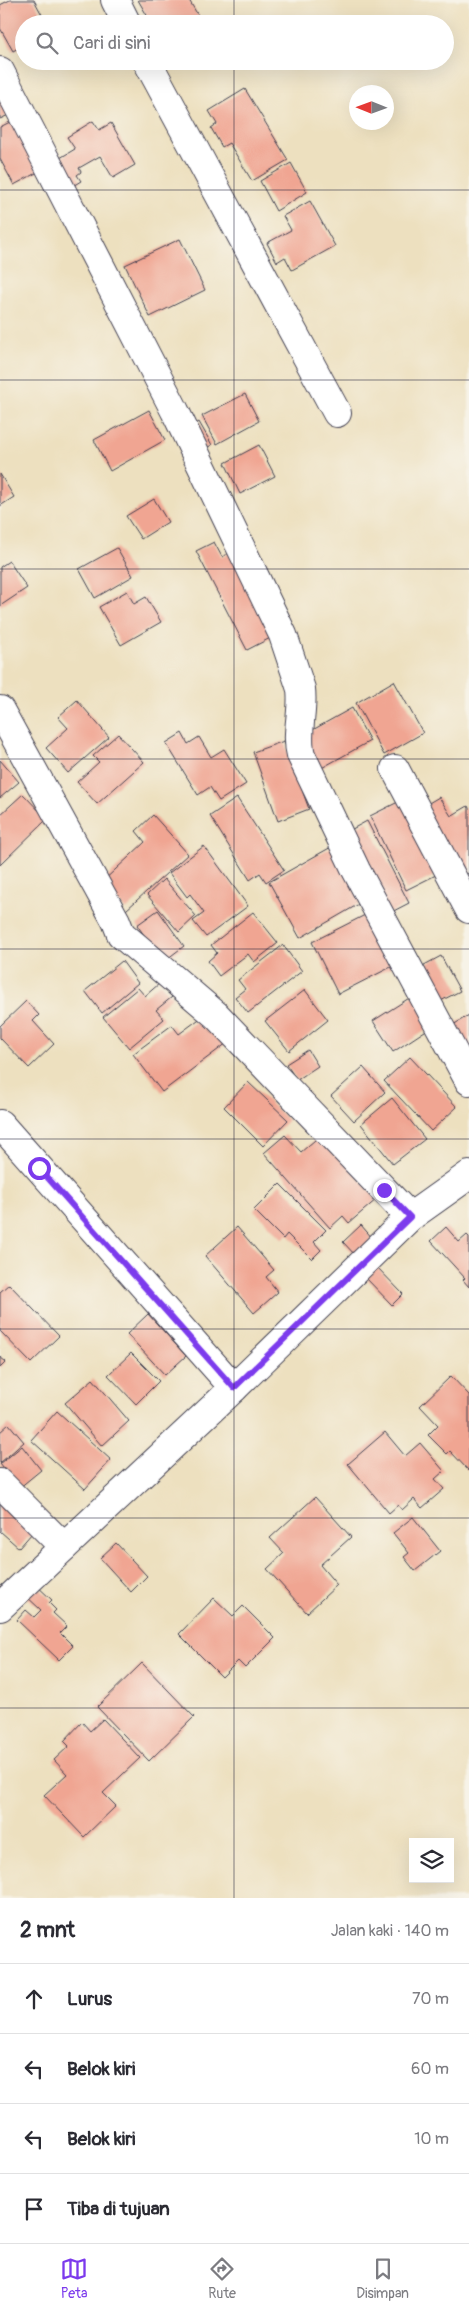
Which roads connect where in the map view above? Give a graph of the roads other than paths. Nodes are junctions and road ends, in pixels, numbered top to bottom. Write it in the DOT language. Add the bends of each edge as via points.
graph roads {
  1 [pos="115,0"];
  2 [pos="123,15"];
  3 [pos="153,70"];
  4 [pos="0,71"];
  5 [pos="337,413"];
  6 [pos="0,710"];
  7 [pos="394,769"];
  8 [pos="469,909"];
  9 [pos="469,1081"];
  10 [pos="0,1124"];
  11 [pos="469,1175"];
  12 [pos="410,1217"];
  13 [pos="234,1388"];
  14 [pos="0,1483"];
  15 [pos="64,1547"];
  16 [pos="0,1607"];
  1 -- 2 [label="street"];
  3 -- 5 [label="street"];
  4 -- 9 [label="street" via="175,411 283,635 302,689 298,735 301,755 356,870"];
  6 -- 12 [label="street" via="121,934 216,1016"];
  7 -- 8 [label="street"];
  10 -- 13 [label="street"];
  11 -- 12 [label="street"];
  12 -- 13 [label="street"];
  13 -- 15 [label="street"];
  14 -- 15 [label="street"];
  15 -- 16 [label="street"];
}
